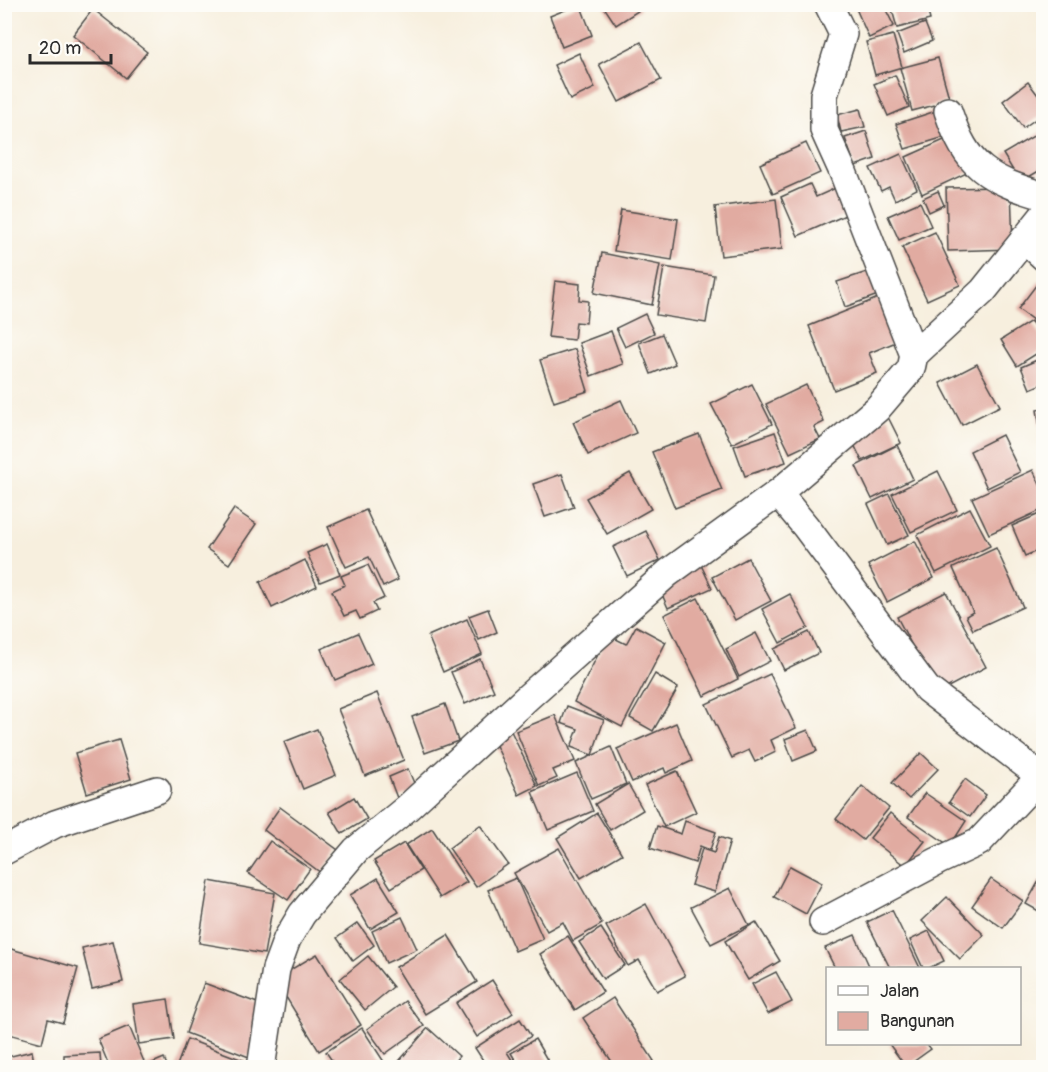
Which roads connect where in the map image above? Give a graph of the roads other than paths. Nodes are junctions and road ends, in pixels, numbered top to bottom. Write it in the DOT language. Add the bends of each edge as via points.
graph roads {
  1 [pos="828,4"];
  2 [pos="948,111"];
  3 [pos="1044,196"];
  4 [pos="1044,215"];
  5 [pos="1034,248"];
  6 [pos="914,355"];
  7 [pos="778,493"];
  8 [pos="1042,778"];
  9 [pos="157,790"];
  10 [pos="4,851"];
  11 [pos="823,922"];
  12 [pos="261,1068"];
  1 -- 6 [label="street" via="843,34 824,95 824,130"];
  2 -- 3 [label="street" via="956,136 975,165 992,176"];
  4 -- 5 [label="street"];
  5 -- 6 [label="street"];
  6 -- 7 [label="street" via="911,369 877,409"];
  7 -- 8 [label="street" via="927,688"];
  7 -- 12 [label="street" via="668,573 356,850 302,914 287,939 276,969"];
  8 -- 11 [label="street" via="979,842"];
  9 -- 10 [label="street" via="55,824"];
}
